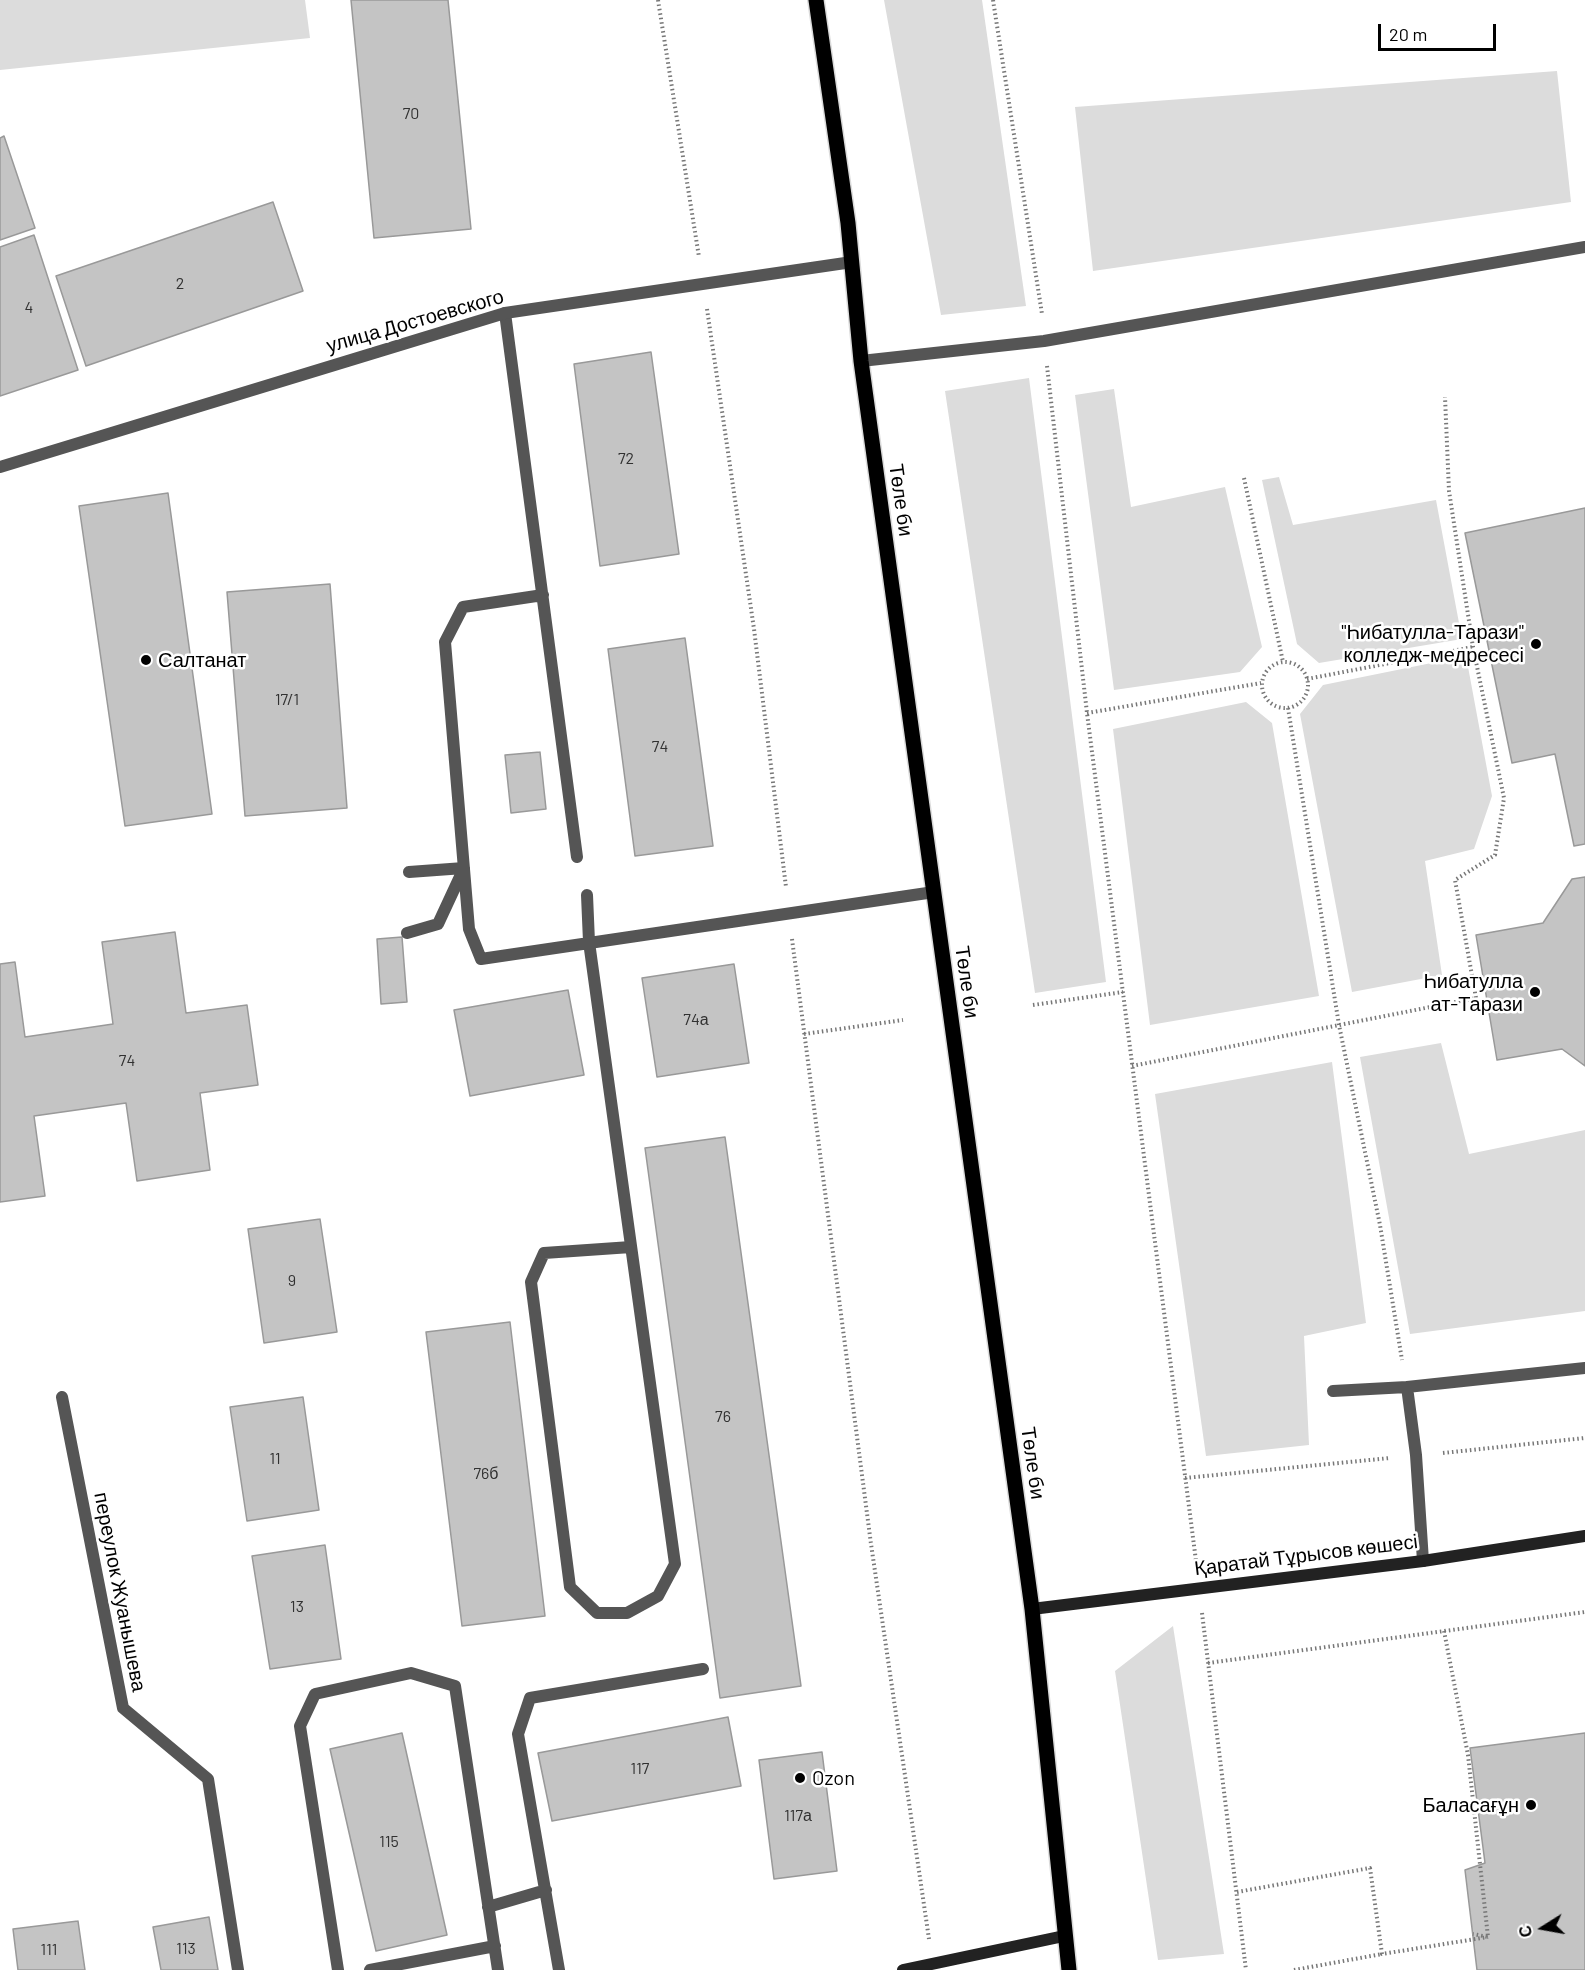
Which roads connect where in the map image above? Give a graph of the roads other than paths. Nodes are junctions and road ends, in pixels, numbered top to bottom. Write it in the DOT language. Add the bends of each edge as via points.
graph roads {
  1 [pos="816,0"];
  2 [pos="1585,247"];
  3 [pos="852,262"];
  4 [pos="505,313"];
  5 [pos="861,361"];
  6 [pos="0,468"];
  7 [pos="543,595"];
  8 [pos="577,857"];
  9 [pos="464,868"];
  10 [pos="409,872"];
  11 [pos="934,892"];
  12 [pos="587,895"];
  13 [pos="407,933"];
  14 [pos="590,942"];
  15 [pos="631,1247"];
  16 [pos="1585,1368"];
  17 [pos="1407,1387"];
  18 [pos="1333,1391"];
  19 [pos="62,1397"];
  20 [pos="1585,1536"];
  21 [pos="1423,1561"];
  22 [pos="1032,1609"];
  23 [pos="703,1669"];
  24 [pos="546,1890"];
  25 [pos="488,1908"];
  26 [pos="1064,1936"];
  27 [pos="495,1946"];
  28 [pos="238,1970"];
  29 [pos="338,1970"];
  30 [pos="370,1970"];
  31 [pos="498,1970"];
  32 [pos="559,1970"];
  33 [pos="903,1970"];
  34 [pos="1069,1970"];
  1 -- 3 [label="main road, Төле би"];
  2 -- 5 [label="street" via="1044,341"];
  3 -- 4 [label="street, улица Достоевского"];
  3 -- 5 [label="main road, Төле би"];
  4 -- 6 [label="street, улица Достоевского"];
  4 -- 7 [label="street"];
  5 -- 11 [label="main road, Төле би"];
  7 -- 8 [label="street"];
  7 -- 9 [label="street" via="463,607 445,642"];
  9 -- 10 [label="street"];
  9 -- 13 [label="street" via="438,924"];
  9 -- 14 [label="street" via="469,929 480,958"];
  11 -- 14 [label="street"];
  11 -- 22 [label="main road, Төле би"];
  12 -- 14 [label="street"];
  14 -- 15 [label="street"];
  15 -- 15 [label="street" via="675,1564 657,1596 627,1613 597,1613 570,1587 531,1282 544,1253"];
  16 -- 17 [label="street"];
  17 -- 18 [label="street"];
  17 -- 21 [label="street"];
  19 -- 28 [label="street, переулок Жуанышева" via="123,1708 208,1779"];
  20 -- 21 [label="main road, Қаратай Тұрысов көшесі"];
  21 -- 22 [label="main road, Қаратай Тұрысов көшесі"];
  22 -- 26 [label="main road, Төле би"];
  23 -- 24 [label="street" via="530,1698 518,1734"];
  24 -- 25 [label="street"];
  24 -- 32 [label="street"];
  25 -- 27 [label="street"];
  25 -- 29 [label="street" via="455,1686 411,1673 315,1695 300,1726"];
  26 -- 33 [label="main road"];
  26 -- 34 [label="main road, Төле би"];
  27 -- 30 [label="street"];
  27 -- 31 [label="street"];
}
